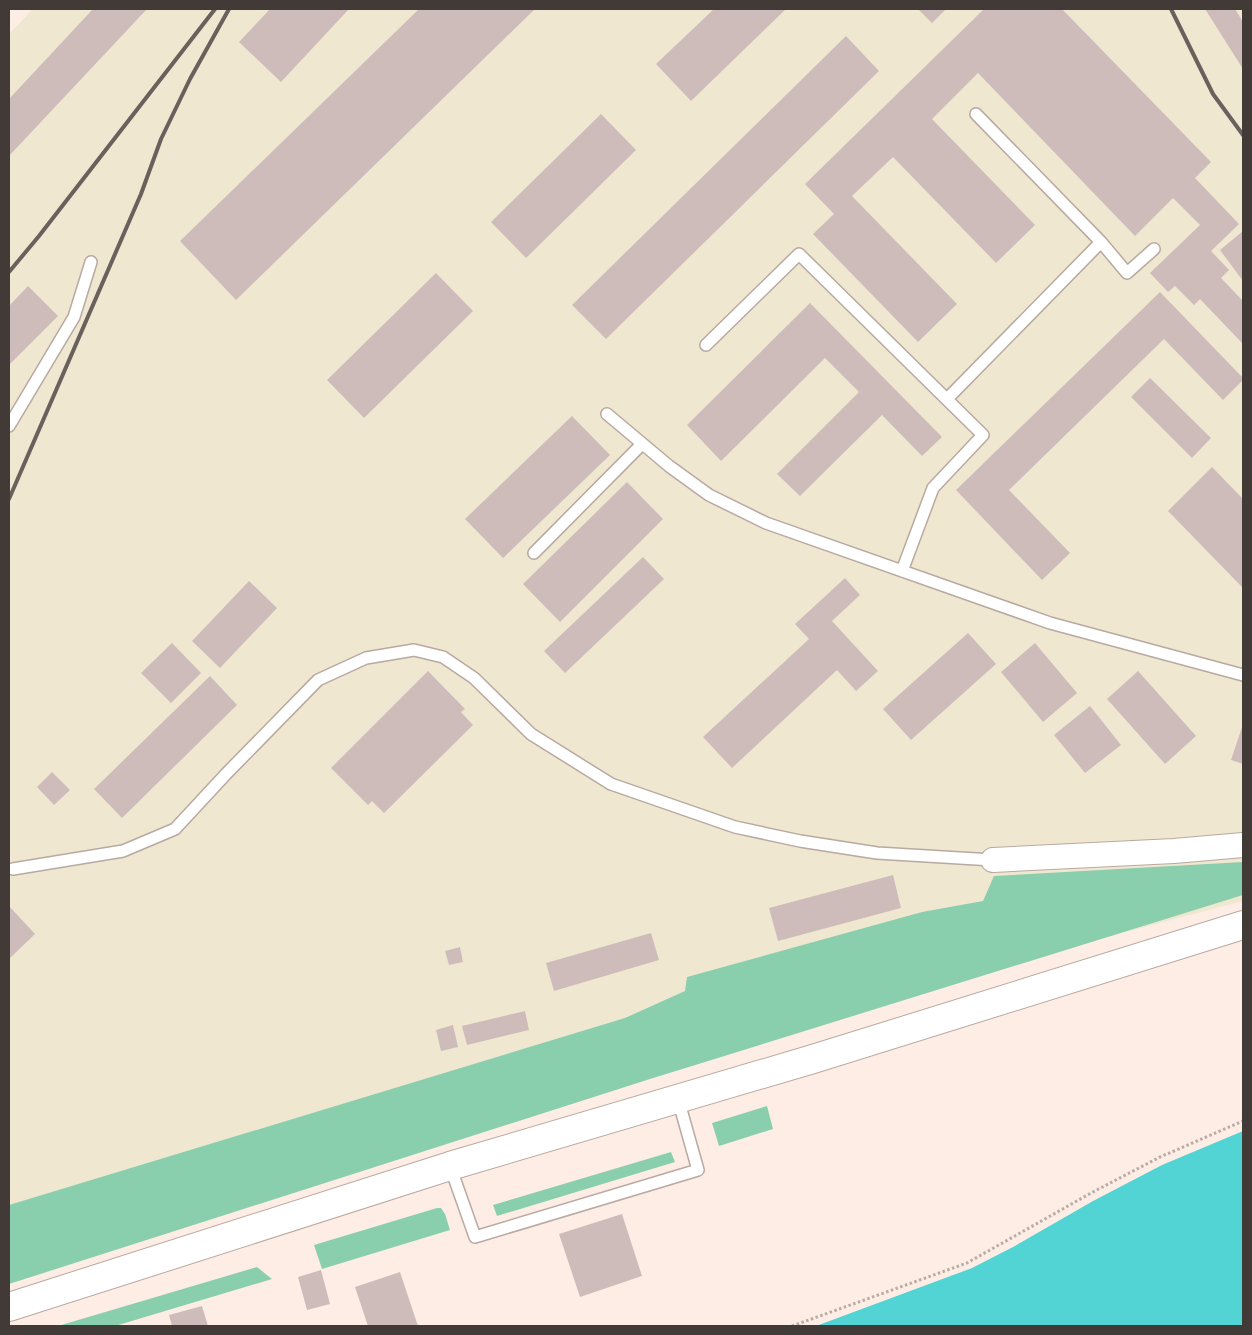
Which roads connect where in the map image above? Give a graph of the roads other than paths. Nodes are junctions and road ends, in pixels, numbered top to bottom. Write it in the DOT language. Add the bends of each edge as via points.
graph roads {
  1 [pos="976,114"];
  2 [pos="1101,242"];
  3 [pos="1154,249"];
  4 [pos="91,262"];
  5 [pos="706,345"];
  6 [pos="947,399"];
  7 [pos="607,414"];
  8 [pos="9,426"];
  9 [pos="642,444"];
  10 [pos="534,554"];
  11 [pos="902,571"];
  12 [pos="1243,675"];
  13 [pos="1243,845"];
  14 [pos="992,860"];
  15 [pos="14,869"];
  16 [pos="1243,925"];
  17 [pos="678,1099"];
  18 [pos="450,1166"];
  19 [pos="9,1307"];
  1 -- 2 [label="lane"];
  2 -- 3 [label="lane" via="1127,273"];
  2 -- 6 [label="lane"];
  4 -- 8 [label="lane" via="74,317"];
  5 -- 6 [label="lane" via="799,254"];
  6 -- 11 [label="lane" via="984,435 933,488"];
  7 -- 9 [label="lane"];
  9 -- 10 [label="lane"];
  9 -- 11 [label="lane" via="709,495 725,503 766,523"];
  11 -- 12 [label="lane" via="1050,623"];
  13 -- 14 [label="street"];
  14 -- 15 [label="lane" via="877,854 800,841 735,826 611,784 531,734 474,678 442,657 414,650 366,658 318,680 175,829 123,851"];
  16 -- 17 [label="main road"];
  17 -- 18 [label="main road"];
  17 -- 18 [label="lane" via="698,1170 475,1237"];
  18 -- 19 [label="main road"];
}
